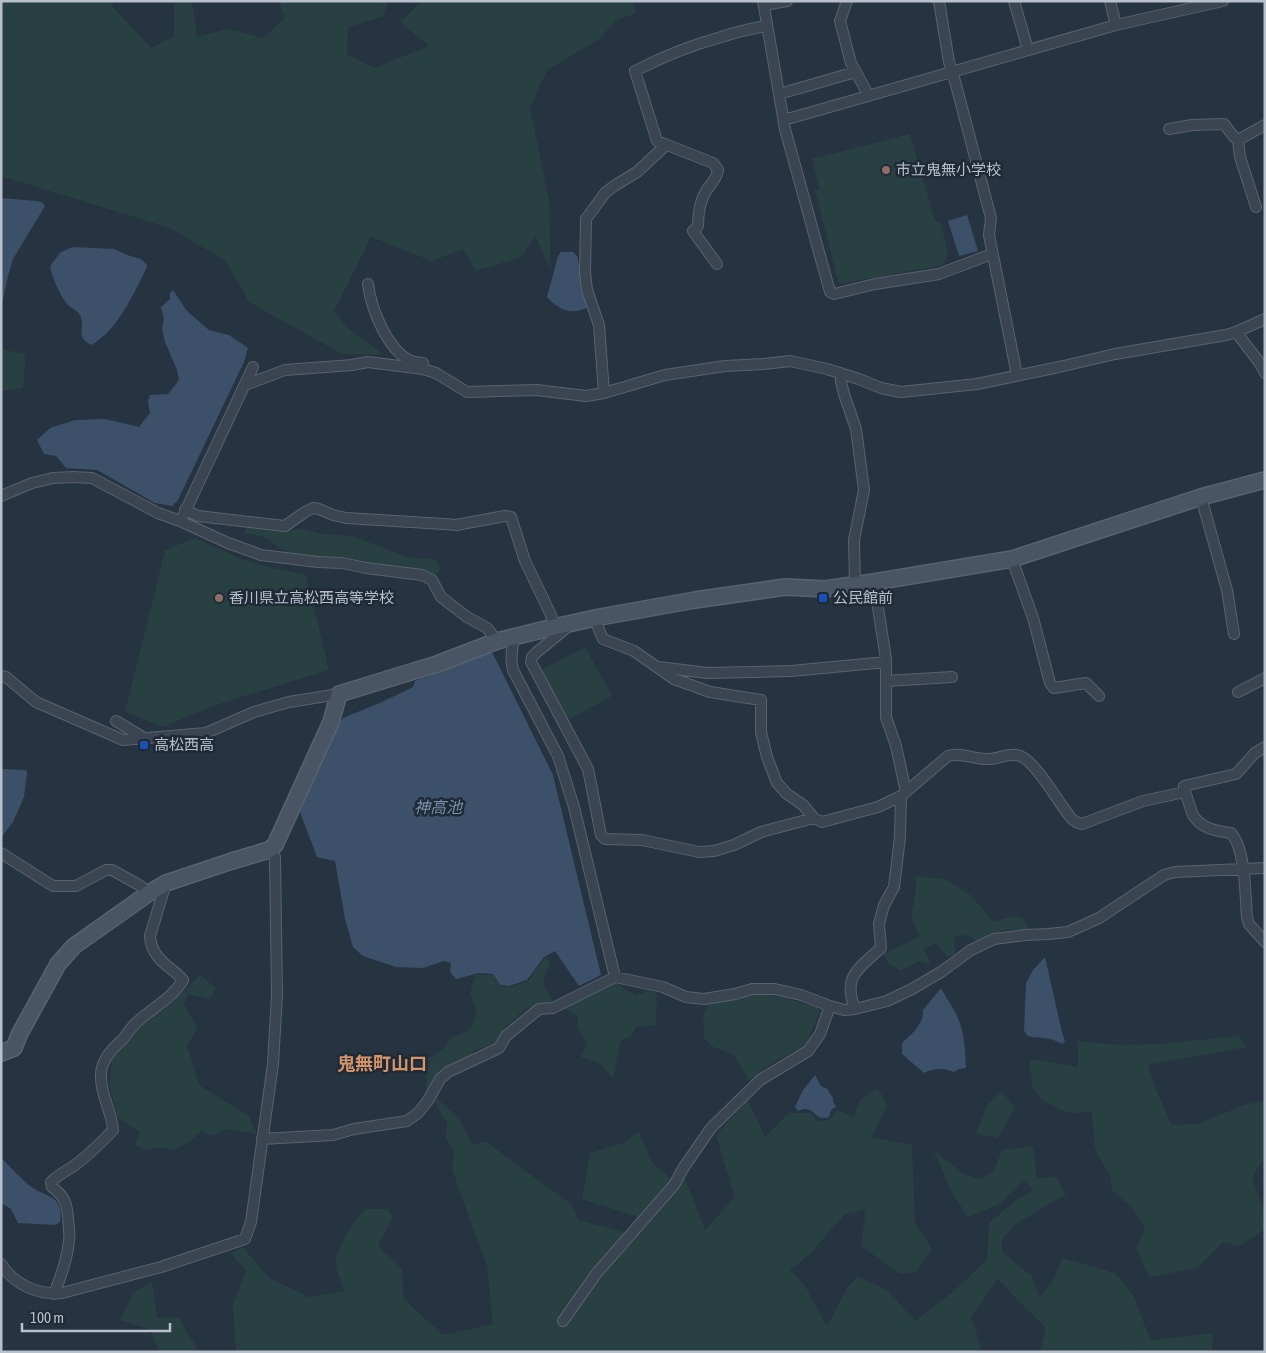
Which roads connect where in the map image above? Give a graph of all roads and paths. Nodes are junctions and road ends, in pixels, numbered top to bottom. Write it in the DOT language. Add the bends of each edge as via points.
graph roads {
  1 [pos="787,1"];
  2 [pos="847,1"];
  3 [pos="938,1"];
  4 [pos="1014,1"];
  5 [pos="1110,1"];
  6 [pos="1223,1"];
  7 [pos="764,3"];
  8 [pos="1116,25"];
  9 [pos="767,26"];
  10 [pos="1028,50"];
  11 [pos="852,73"];
  12 [pos="952,73"];
  13 [pos="779,94"];
  14 [pos="869,96"];
  15 [pos="783,118"];
  16 [pos="1265,125"];
  17 [pos="1168,130"];
  18 [pos="1238,140"];
  19 [pos="666,145"];
  20 [pos="1256,207"];
  21 [pos="992,254"];
  22 [pos="717,264"];
  23 [pos="368,284"];
  24 [pos="1265,319"];
  25 [pos="1236,332"];
  26 [pos="253,367"];
  27 [pos="841,373"];
  28 [pos="1265,373"];
  29 [pos="436,374"];
  30 [pos="1018,375"];
  31 [pos="245,385"];
  32 [pos="604,393"];
  33 [pos="1265,480"];
  34 [pos="1,496"];
  35 [pos="1201,497"];
  36 [pos="185,510"];
  37 [pos="180,521"];
  38 [pos="1012,559"];
  39 [pos="874,582"];
  40 [pos="855,585"];
  41 [pos="594,618"];
  42 [pos="573,623"];
  43 [pos="554,627"];
  44 [pos="1234,634"];
  45 [pos="515,637"];
  46 [pos="497,641"];
  47 [pos="886,662"];
  48 [pos="656,667"];
  49 [pos="1,676"];
  50 [pos="952,677"];
  51 [pos="1265,678"];
  52 [pos="886,681"];
  53 [pos="1238,692"];
  54 [pos="339,694"];
  55 [pos="1099,696"];
  56 [pos="116,721"];
  57 [pos="144,738"];
  58 [pos="1265,747"];
  59 [pos="1185,792"];
  60 [pos="903,794"];
  61 [pos="814,818"];
  62 [pos="269,850"];
  63 [pos="1,853"];
  64 [pos="1265,868"];
  65 [pos="1244,870"];
  66 [pos="166,883"];
  67 [pos="149,893"];
  68 [pos="1265,942"];
  69 [pos="615,977"];
  70 [pos="830,1006"];
  71 [pos="854,1009"];
  72 [pos="1,1053"];
  73 [pos="262,1139"];
  74 [pos="1,1264"];
  75 [pos="54,1294"];
  76 [pos="563,1321"];
  1 -- 7 [label="street"];
  2 -- 14 [label="street" via="840,22 851,63"];
  3 -- 12 [label="street"];
  4 -- 10 [label="street"];
  5 -- 8 [label="street"];
  6 -- 8 [label="street"];
  7 -- 9 [label="street"];
  8 -- 10 [label="street"];
  9 -- 13 [label="street"];
  9 -- 19 [label="street" via="687,47 634,71 657,141"];
  10 -- 12 [label="street"];
  11 -- 13 [label="street"];
  12 -- 14 [label="street"];
  12 -- 21 [label="street" via="991,218"];
  13 -- 15 [label="street"];
  14 -- 15 [label="street"];
  15 -- 21 [label="street" via="830,292 834,294 939,274"];
  16 -- 18 [label="street"];
  17 -- 18 [label="street" via="1224,124"];
  18 -- 20 [label="street"];
  19 -- 22 [label="street" via="713,163 718,170 705,192 698,226 693,231"];
  19 -- 32 [label="street" via="637,172 605,192 586,219 585,272 587,290 600,325"];
  21 -- 30 [label="street"];
  23 -- 29 [label="street" via="369,295 388,338 411,361 430,364 436,369"];
  24 -- 25 [label="street"];
  25 -- 28 [label="street"];
  25 -- 30 [label="street"];
  26 -- 31 [label="street"];
  27 -- 30 [label="street" via="901,392 977,384"];
  27 -- 32 [label="street" via="790,361 725,366 665,375"];
  27 -- 40 [label="street" via="844,394 856,429 864,490 854,540"];
  29 -- 31 [label="street" via="423,369 368,362 285,370"];
  29 -- 32 [label="street" via="468,392 536,390 586,396"];
  31 -- 36 [label="street"];
  33 -- 35 [label="street"];
  34 -- 37 [label="street" via="53,478 92,478"];
  35 -- 38 [label="street"];
  35 -- 44 [label="street" via="1227,590"];
  36 -- 37 [label="street"];
  36 -- 43 [label="street" via="198,516 286,526 313,508 346,518 456,525 511,517 525,561"];
  37 -- 46 [label="street" via="261,555 422,575 432,580 441,596 466,617 486,628"];
  38 -- 39 [label="street"];
  38 -- 55 [label="street" via="1034,618 1050,683 1054,688 1086,683"];
  39 -- 40 [label="street"];
  39 -- 47 [label="street"];
  40 -- 41 [label="street" via="776,589"];
  41 -- 42 [label="street"];
  41 -- 48 [label="street" via="603,639 634,651"];
  42 -- 43 [label="street"];
  42 -- 61 [label="street" via="532,657 531,662 588,769 601,835 606,839 642,840 699,852 714,851 761,832"];
  43 -- 45 [label="street"];
  45 -- 46 [label="street"];
  45 -- 69 [label="street" via="510,660 558,756 574,807"];
  46 -- 54 [label="street" via="437,664"];
  47 -- 48 [label="street" via="790,671 707,673"];
  47 -- 52 [label="street"];
  48 -- 61 [label="street" via="674,679 710,692 761,700 761,732 778,783"];
  49 -- 57 [label="street" via="36,702 123,740"];
  50 -- 52 [label="street"];
  51 -- 53 [label="street"];
  52 -- 60 [label="street" via="886,717 896,746"];
  54 -- 57 [label="street" via="289,702 254,712 206,733"];
  54 -- 62 [label="street" via="331,722 297,798 275,845"];
  56 -- 57 [label="street"];
  58 -- 59 [label="street" via="1236,774 1184,786"];
  59 -- 60 [label="street" via="1143,801 1082,824 1073,821 1050,786 1026,759 1018,755 992,760 956,754 948,756"];
  59 -- 65 [label="street" via="1194,816 1200,822 1214,831 1231,832 1235,837"];
  60 -- 61 [label="street" via="878,807 822,822"];
  60 -- 71 [label="street" via="894,886 884,905 880,924 881,948 854,973 850,986"];
  62 -- 66 [label="street"];
  62 -- 73 [label="street" via="275,858 277,995 273,1064"];
  63 -- 67 [label="street" via="53,886 76,886 112,870"];
  64 -- 65 [label="street"];
  65 -- 68 [label="street" via="1247,918"];
  65 -- 71 [label="street" via="1164,875 1099,918 1068,932 994,939 971,950 912,989 887,1001"];
  66 -- 67 [label="street"];
  66 -- 75 [label="street" via="150,945 157,957 183,980 178,988 135,1024 103,1062 100,1076 113,1130 51,1182 65,1202 70,1239"];
  67 -- 72 [label="street" via="74,946 58,964 14,1048"];
  69 -- 70 [label="street" via="663,987 686,997 704,999 752,989 775,989"];
  69 -- 73 [label="street" via="553,1008 539,1009 506,1036 500,1048 448,1072 440,1079 428,1102 407,1121 333,1135"];
  70 -- 71 [label="street"];
  70 -- 76 [label="street" via="820,1034 808,1050 760,1080 711,1128 674,1184 596,1274"];
  73 -- 75 [label="street" via="251,1222 245,1239 162,1268"];
  74 -- 75 [label="street" via="23,1286"];
}
